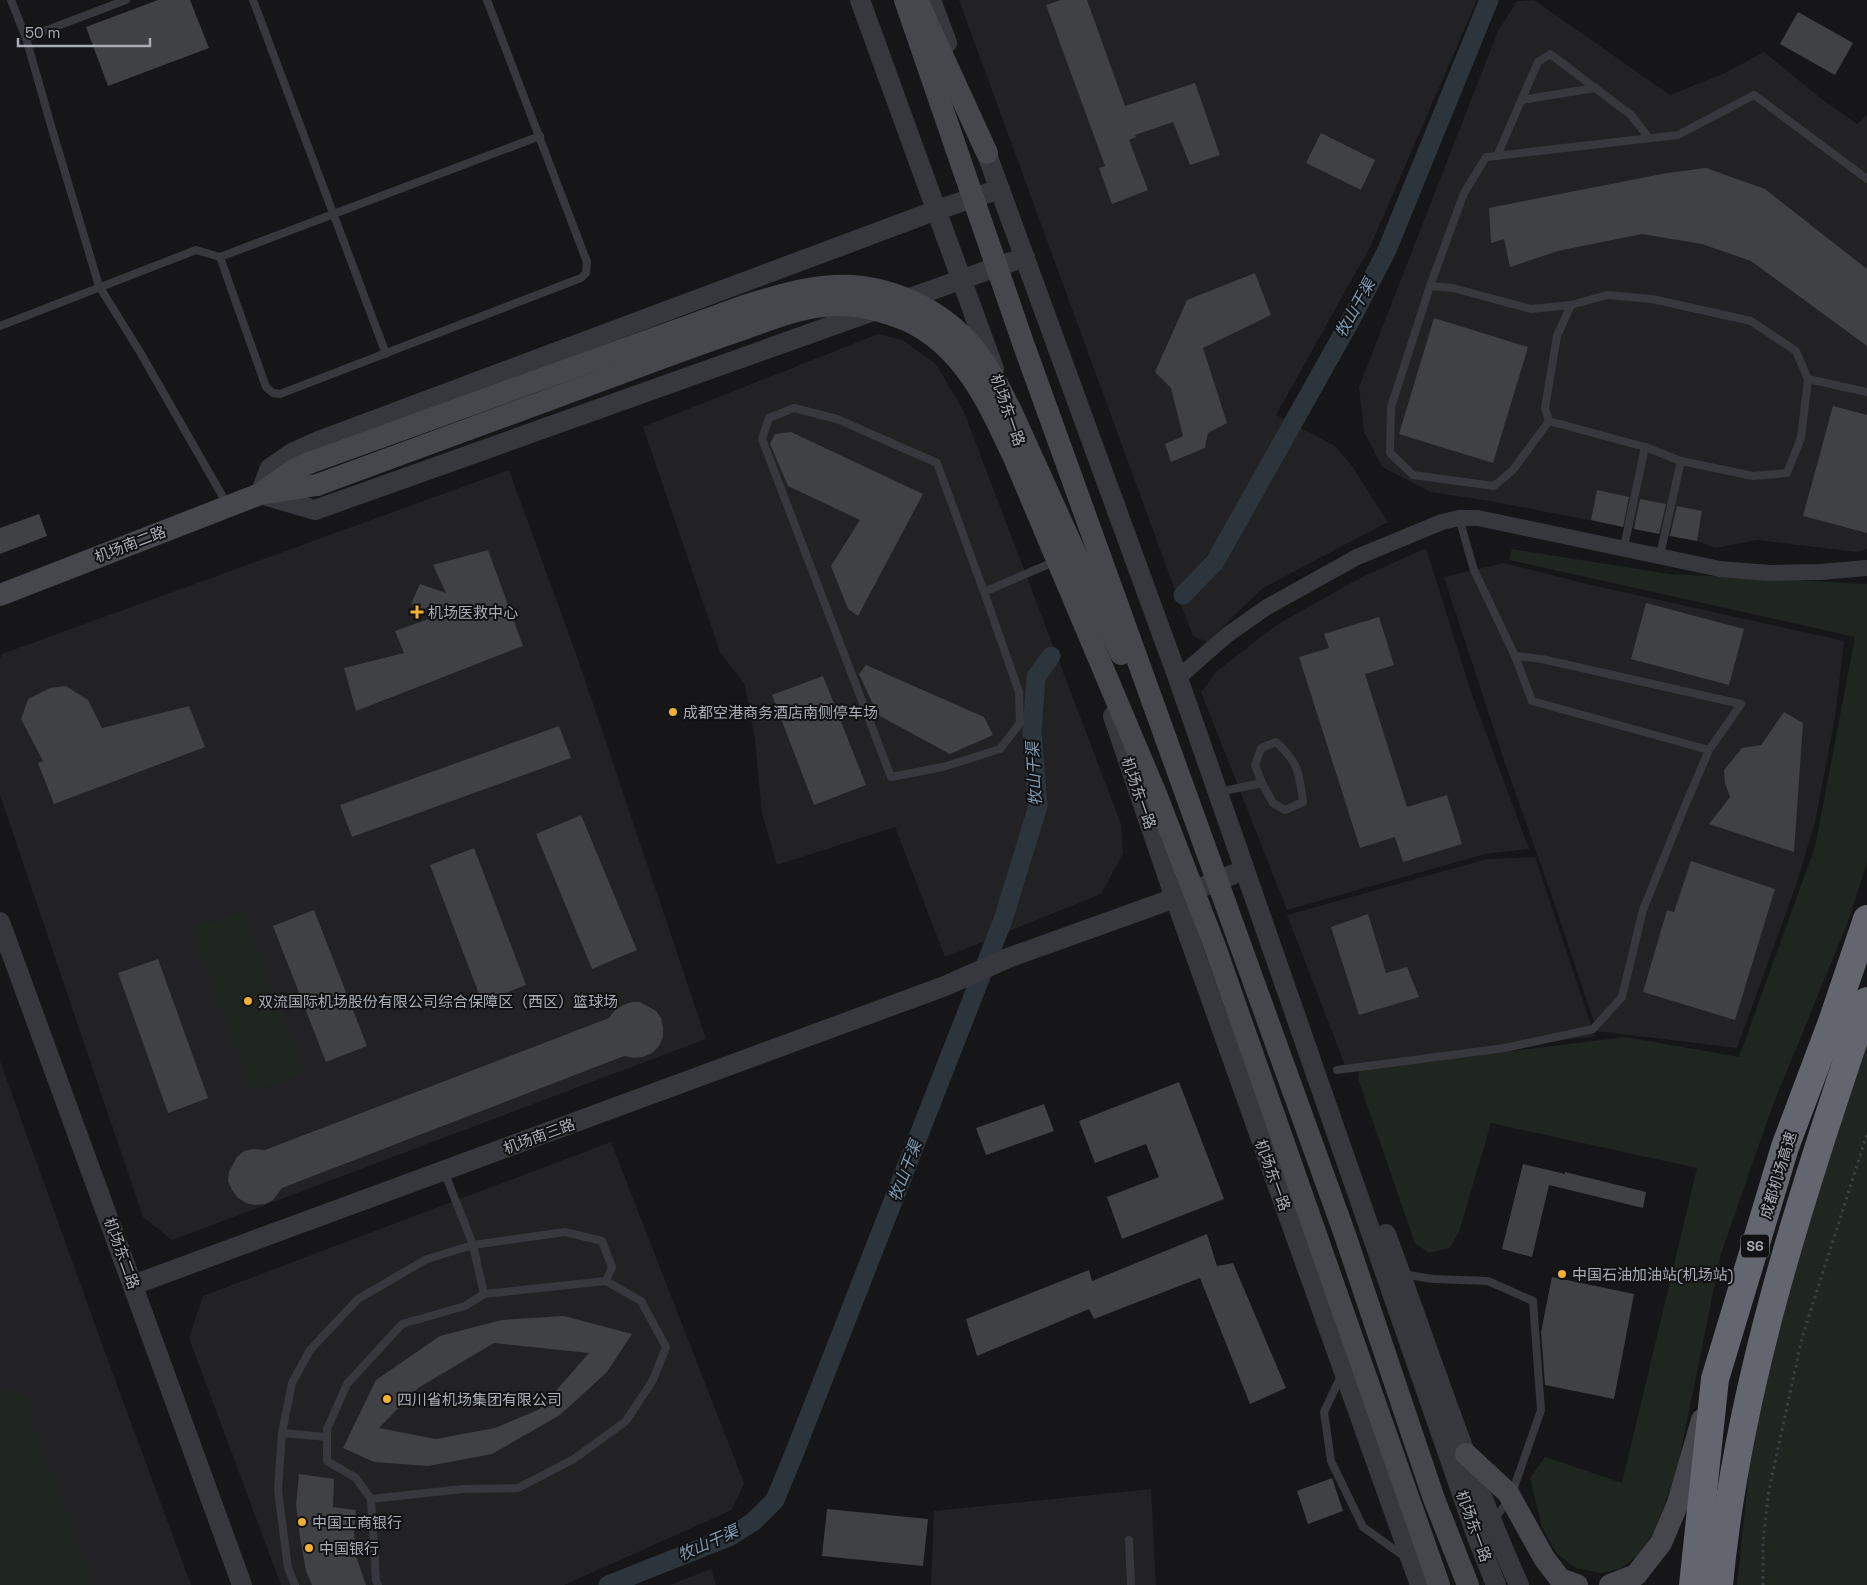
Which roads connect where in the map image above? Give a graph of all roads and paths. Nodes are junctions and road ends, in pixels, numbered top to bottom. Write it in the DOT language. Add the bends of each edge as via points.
graph roads {
  1 [pos="10,0"];
  2 [pos="126,0"];
  3 [pos="253,0"];
  4 [pos="487,0"];
  5 [pos="860,0"];
  6 [pos="905,0"];
  7 [pos="917,0"];
  8 [pos="931,0"];
  9 [pos="26,38"];
  10 [pos="1595,88"];
  11 [pos="1522,100"];
  12 [pos="540,136"];
  13 [pos="1649,138"];
  14 [pos="986,153"];
  15 [pos="1497,156"];
  16 [pos="1867,179"];
  17 [pos="1000,189"];
  18 [pos="937,210"];
  19 [pos="334,214"];
  20 [pos="220,257"];
  21 [pos="1025,257"];
  22 [pos="962,280"];
  23 [pos="99,286"];
  24 [pos="1430,286"];
  25 [pos="1571,305"];
  26 [pos="0,326"];
  27 [pos="386,354"];
  28 [pos="1808,379"];
  29 [pos="1867,392"];
  30 [pos="1549,422"];
  31 [pos="1645,447"];
  32 [pos="1681,461"];
  33 [pos="260,494"];
  34 [pos="228,506"];
  35 [pos="1459,518"];
  36 [pos="1624,547"];
  37 [pos="1660,555"];
  38 [pos="1059,560"];
  39 [pos="1867,568"];
  40 [pos="984,592"];
  41 [pos="0,595"];
  42 [pos="1515,656"];
  43 [pos="1178,678"];
  44 [pos="1709,750"];
  45 [pos="1262,783"];
  46 [pos="1218,792"];
  47 [pos="1186,793"];
  48 [pos="1244,870"];
  49 [pos="1175,898"];
  50 [pos="1867,919"];
  51 [pos="0,922"];
  52 [pos="1867,1001"];
  53 [pos="1337,1070"];
  54 [pos="1323,1094"];
  55 [pos="1867,1134"];
  56 [pos="444,1171"];
  57 [pos="473,1245"];
  58 [pos="1401,1274"];
  59 [pos="606,1281"];
  60 [pos="133,1285"];
  61 [pos="484,1294"];
  62 [pos="1344,1372"];
  63 [pos="1715,1379"];
  64 [pos="282,1433"];
  65 [pos="327,1437"];
  66 [pos="1466,1454"];
  67 [pos="1511,1496"];
  68 [pos="371,1499"];
  69 [pos="1492,1522"];
  70 [pos="1129,1540"];
  71 [pos="1411,1561"];
  72 [pos="1496,1584"];
  73 [pos="242,1585"];
  74 [pos="295,1585"];
  75 [pos="378,1585"];
  76 [pos="1131,1585"];
  77 [pos="1420,1585"];
  78 [pos="1440,1585"];
  79 [pos="1468,1585"];
  80 [pos="1519,1585"];
  81 [pos="1576,1585"];
  82 [pos="1610,1585"];
  83 [pos="1693,1585"];
  84 [pos="1719,1585"];
  85 [pos="1762,1585"];
  1 -- 9 [label="lane"];
  2 -- 9 [label="lane"];
  3 -- 19 [label="lane"];
  4 -- 12 [label="lane"];
  5 -- 18 [label="street, 机场东一路"];
  6 -- 47 [label="main road, bridge" via="1022,340"];
  7 -- 14 [label="main road"];
  8 -- 14 [label="street, 机场东一路"];
  9 -- 23 [label="lane"];
  10 -- 11 [label="lane"];
  10 -- 11 [label="lane" via="1550,54 1538,62"];
  10 -- 13 [label="lane" via="1631,115"];
  11 -- 15 [label="lane"];
  12 -- 19 [label="lane"];
  12 -- 27 [label="lane" via="587,262 586,273 539,296"];
  13 -- 15 [label="lane"];
  13 -- 16 [label="lane" via="1678,135 1754,95"];
  14 -- 17 [label="street, 机场东一路"];
  15 -- 24 [label="lane" via="1486,157 1464,193"];
  17 -- 18 [label="street"];
  17 -- 21 [label="street, 机场东一路"];
  18 -- 22 [label="street, 机场东一路"];
  18 -- 33 [label="street" via="321,440 292,453 270,468"];
  19 -- 20 [label="lane"];
  19 -- 27 [label="lane"];
  20 -- 23 [label="lane" via="196,250"];
  20 -- 27 [label="lane" via="266,387 274,393 280,394"];
  21 -- 22 [label="street"];
  21 -- 43 [label="street, 机场东一路"];
  22 -- 33 [label="street" via="315,510"];
  22 -- 38 [label="street, 机场东一路"];
  23 -- 26 [label="lane"];
  23 -- 34 [label="lane"];
  24 -- 25 [label="lane" via="1453,288 1531,309"];
  24 -- 30 [label="lane" via="1392,407 1390,453 1413,475 1494,486 1513,470"];
  25 -- 28 [label="lane" via="1607,295 1652,299 1751,321 1796,351"];
  25 -- 30 [label="lane" via="1558,336 1545,408"];
  28 -- 29 [label="lane"];
  28 -- 32 [label="lane" via="1801,438 1787,473 1753,476"];
  30 -- 31 [label="lane"];
  31 -- 32 [label="lane"];
  31 -- 36 [label="lane"];
  32 -- 37 [label="lane"];
  33 -- 34 [label="main road, 机场南二路"];
  33 -- 47 [label="main road, bridge" via="292,471 309,464 774,296 835,286 873,289 900,297 928,309 954,328 977,352 996,380"];
  33 -- 78 [label="main road, bridge" via="317,484 785,314 825,305 864,308 907,321 938,340 964,366 992,409 1156,794 1224,971"];
  34 -- 41 [label="main road, 机场南二路"];
  35 -- 36 [label="street" via="1478,518"];
  35 -- 42 [label="lane" via="1474,570"];
  35 -- 43 [label="street" via="1357,557 1267,606 1227,635"];
  36 -- 37 [label="street"];
  37 -- 39 [label="street" via="1720,569 1769,574"];
  38 -- 40 [label="lane"];
  38 -- 49 [label="street, 机场东一路"];
  40 -- 40 [label="lane" via="1019,692 1020,724 1000,749 943,767 891,777 762,438 769,418 794,408 837,419 937,463"];
  42 -- 44 [label="lane" via="1532,701"];
  42 -- 44 [label="lane" via="1542,659 1741,704"];
  43 -- 46 [label="street, 机场东一路"];
  44 -- 53 [label="lane" via="1643,910 1622,996 1593,1029 1504,1048"];
  45 -- 45 [label="lane" via="1273,803 1285,810 1303,802 1294,762 1276,742 1261,748 1255,765"];
  45 -- 46 [label="lane"];
  46 -- 48 [label="street, 机场东一路"];
  47 -- 79 [label="main road, bridge" via="1344,1232 1434,1499"];
  48 -- 49 [label="street, 机场南三路"];
  48 -- 54 [label="street, 机场东一路"];
  49 -- 56 [label="street, 机场南三路"];
  49 -- 62 [label="street, 机场东一路"];
  50 -- 63 [label="highway, 成都机场高速 / S6" via="1786,1147"];
  51 -- 60 [label="street, 机场东二路"];
  52 -- 84 [label="highway, 成都机场高速 / S6" via="1791,1231 1767,1320 1733,1474"];
  54 -- 58 [label="street" via="1357,1160"];
  54 -- 72 [label="street, 机场东一路"];
  55 -- 85 [label="path" via="1802,1338 1769,1490"];
  56 -- 57 [label="lane"];
  56 -- 60 [label="street, 机场南三路"];
  57 -- 59 [label="lane" via="566,1232 602,1241 612,1267"];
  57 -- 61 [label="lane"];
  57 -- 64 [label="lane" via="427,1259 358,1299 310,1350 292,1383"];
  58 -- 66 [label="street"];
  58 -- 67 [label="lane" via="1488,1281 1533,1301 1540,1410"];
  59 -- 61 [label="lane"];
  59 -- 68 [label="lane" via="640,1301 666,1347 653,1380 626,1421 574,1459 518,1488 463,1489"];
  60 -- 73 [label="street, 机场东二路"];
  61 -- 65 [label="lane" via="465,1306 402,1324 347,1384 327,1429"];
  62 -- 71 [label="street, 机场东一路"];
  62 -- 71 [label="lane" via="1324,1412 1331,1461 1363,1527"];
  63 -- 82 [label="main road" via="1678,1504 1661,1543 1636,1574"];
  63 -- 83 [label="highway, 成都机场高速 / S6"];
  64 -- 65 [label="lane"];
  64 -- 74 [label="lane" via="278,1490 288,1568"];
  65 -- 68 [label="lane" via="327,1461 356,1478"];
  66 -- 67 [label="main road"];
  66 -- 69 [label="street"];
  67 -- 69 [label="lane"];
  67 -- 81 [label="main road" via="1544,1558 1560,1578"];
  68 -- 75 [label="lane"];
  69 -- 80 [label="street"];
  70 -- 76 [label="lane"];
  71 -- 77 [label="street, 机场东一路"];
}
